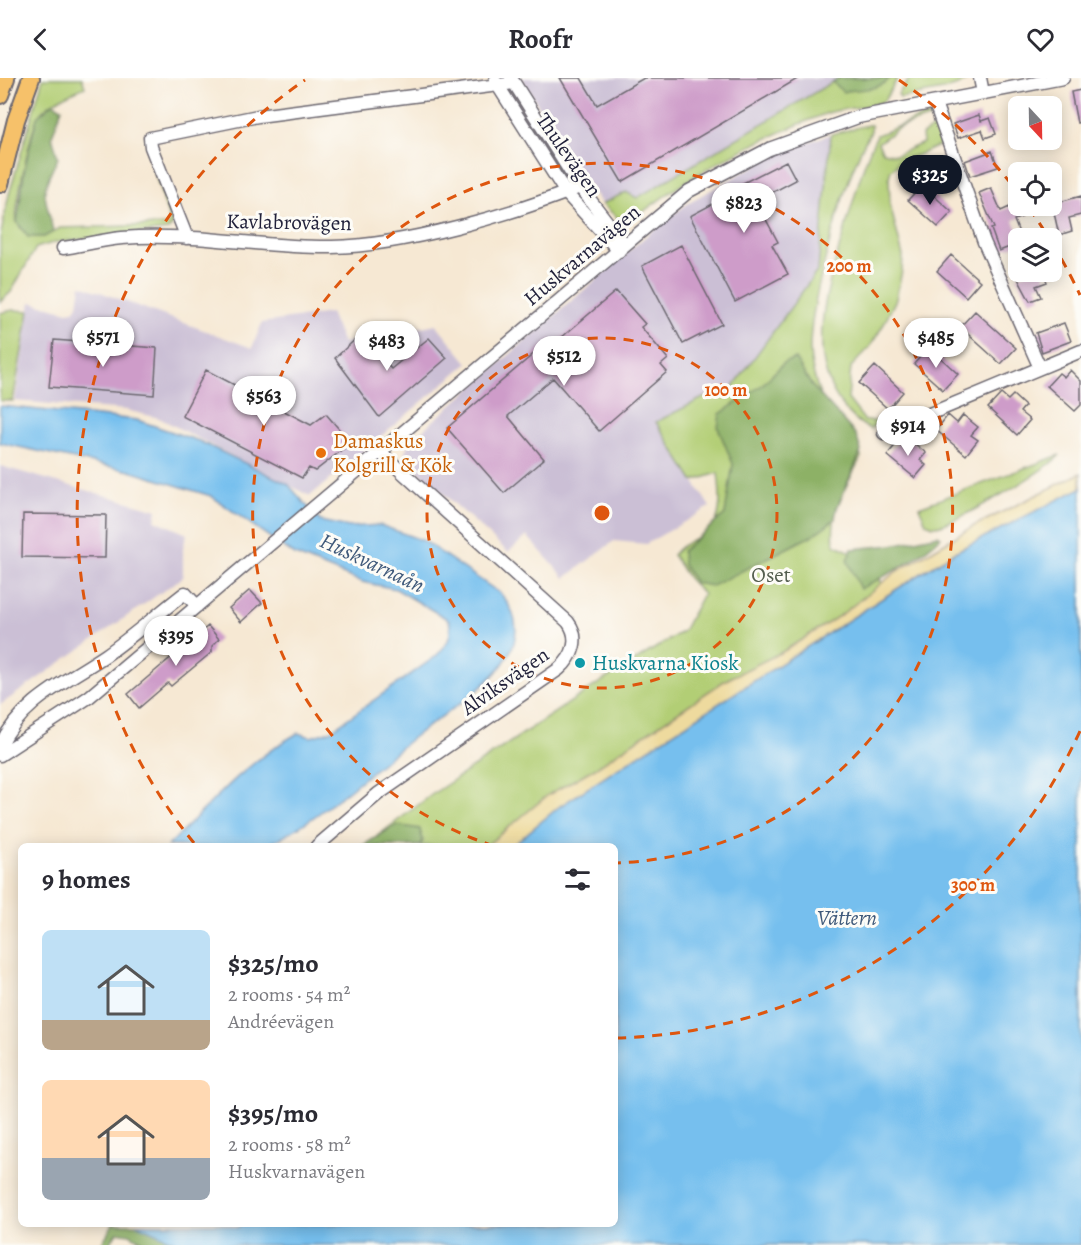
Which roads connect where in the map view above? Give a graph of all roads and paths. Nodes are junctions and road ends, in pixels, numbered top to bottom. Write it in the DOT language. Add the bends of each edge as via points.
graph roads {
  1 [pos="6,78"];
  2 [pos="31,78"];
  3 [pos="980,78"];
  4 [pos="1063,78"];
  5 [pos="513,80"];
  6 [pos="495,81"];
  7 [pos="983,93"];
  8 [pos="0,95"];
  9 [pos="935,103"];
  10 [pos="0,184"];
  11 [pos="580,187"];
  12 [pos="566,193"];
  13 [pos="187,238"];
  14 [pos="63,248"];
  15 [pos="622,248"];
  16 [pos="1081,351"];
  17 [pos="1040,368"];
  18 [pos="884,433"];
  19 [pos="381,453"];
  20 [pos="197,606"];
  21 [pos="0,746"];
  22 [pos="0,755"];
  23 [pos="321,843"];
  1 -- 8 [label="highway"];
  2 -- 10 [label="highway"];
  3 -- 7 [label="street"];
  4 -- 7 [label="street, Huskvarnavägen"];
  5 -- 6 [label="street"];
  5 -- 11 [label="street, Thulevägen"];
  6 -- 12 [label="street, Thulevägen"];
  6 -- 13 [label="street" via="258,116 150,138"];
  7 -- 9 [label="street, Huskvarnavägen"];
  9 -- 15 [label="street, Huskvarnavägen" via="858,117 769,149 689,191"];
  9 -- 17 [label="street" via="984,242"];
  11 -- 12 [label="street, Kavlabrovägen"];
  11 -- 15 [label="street, Thulevägen"];
  12 -- 13 [label="street, Kavlabrovägen" via="456,226 391,240 332,247"];
  12 -- 15 [label="street, Thulevägen"];
  13 -- 14 [label="street, Kavlabrovägen" via="122,238"];
  15 -- 19 [label="street, Huskvarnavägen"];
  16 -- 17 [label="street"];
  17 -- 18 [label="street"];
  19 -- 20 [label="street, Huskvarnavägen"];
  19 -- 23 [label="street, Alviksvägen" via="568,622 576,635 575,643 570,657 559,669 378,794"];
  20 -- 21 [label="street" via="186,593 106,654 40,696 15,722"];
  20 -- 22 [label="street, Huskvarnavägen" via="89,697"];
}
